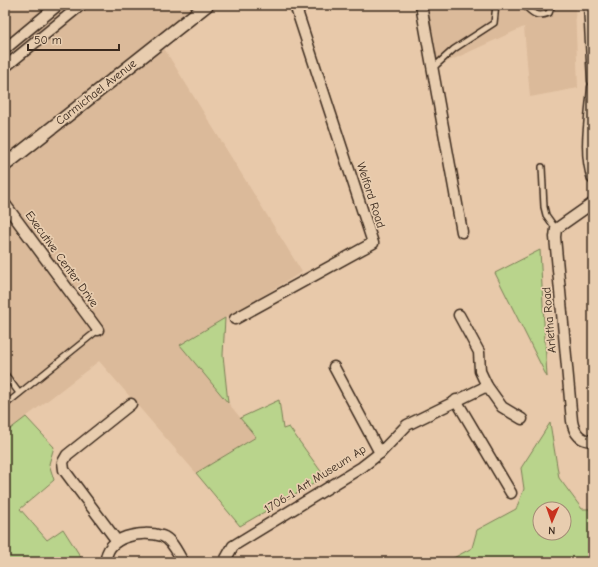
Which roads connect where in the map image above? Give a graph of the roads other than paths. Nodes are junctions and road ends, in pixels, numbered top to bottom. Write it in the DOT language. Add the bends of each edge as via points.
graph roads {
  1 [pos="58,5"];
  2 [pos="81,5"];
  3 [pos="207,5"];
  4 [pos="295,5"];
  5 [pos="421,5"];
  6 [pos="496,5"];
  7 [pos="524,5"];
  8 [pos="552,5"];
  9 [pos="589,5"];
  10 [pos="5,49"];
  11 [pos="5,67"];
  12 [pos="432,69"];
  13 [pos="593,81"];
  14 [pos="593,87"];
  15 [pos="5,165"];
  16 [pos="542,167"];
  17 [pos="593,179"];
  18 [pos="593,203"];
  19 [pos="5,204"];
  20 [pos="556,229"];
  21 [pos="462,232"];
  22 [pos="459,315"];
  23 [pos="235,319"];
  24 [pos="98,330"];
  25 [pos="334,367"];
  26 [pos="5,374"];
  27 [pos="487,386"];
  28 [pos="19,393"];
  29 [pos="456,400"];
  30 [pos="130,404"];
  31 [pos="5,405"];
  32 [pos="522,419"];
  33 [pos="593,441"];
  34 [pos="380,452"];
  35 [pos="511,493"];
  36 [pos="117,541"];
  37 [pos="106,562"];
  38 [pos="183,562"];
  39 [pos="224,562"];
  1 -- 10 [label="street"];
  2 -- 11 [label="street"];
  3 -- 15 [label="street, Carmichael Avenue"];
  4 -- 23 [label="street, Welford Road" via="373,243"];
  5 -- 12 [label="street"];
  6 -- 12 [label="lane" via="494,23 454,49"];
  7 -- 8 [label="lane" via="534,14 542,16 548,13"];
  9 -- 13 [label="street"];
  12 -- 21 [label="street"];
  14 -- 17 [label="street" via="588,149"];
  16 -- 20 [label="lane" via="544,207 546,215"];
  18 -- 20 [label="street"];
  19 -- 24 [label="street, Executive Center Drive"];
  20 -- 33 [label="street, Arletha Road" via="572,421 574,431 581,438"];
  22 -- 27 [label="street" via="479,352 480,370"];
  24 -- 28 [label="lane"];
  25 -- 34 [label="street"];
  26 -- 28 [label="lane"];
  27 -- 29 [label="street, 1706-1 Art Museum Ap"];
  27 -- 32 [label="street" via="502,407"];
  28 -- 31 [label="lane"];
  29 -- 34 [label="street, 1706-1 Art Museum Ap" via="407,425"];
  29 -- 35 [label="street"];
  30 -- 36 [label="street" via="67,455 63,462 64,470"];
  34 -- 39 [label="street, 1706-1 Art Museum Ap" via="340,482 233,546"];
  36 -- 37 [label="street" via="110,547"];
  36 -- 38 [label="street" via="141,534 163,536"];
}
